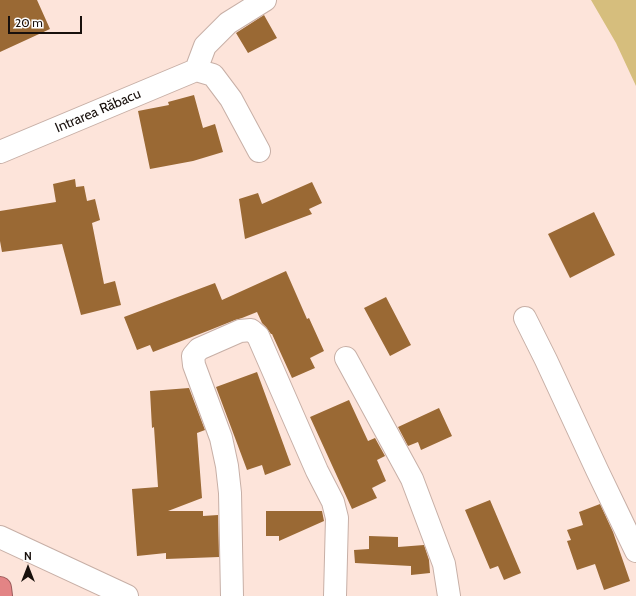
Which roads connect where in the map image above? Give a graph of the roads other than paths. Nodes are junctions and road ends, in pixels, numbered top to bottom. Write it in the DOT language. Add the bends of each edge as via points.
graph roads {
  1 [pos="265,0"];
  2 [pos="196,70"];
  3 [pos="259,151"];
  4 [pos="0,152"];
  5 [pos="525,318"];
  6 [pos="346,358"];
  7 [pos="0,537"];
  8 [pos="636,551"];
  9 [pos="0,588"];
  10 [pos="1,596"];
  11 [pos="127,596"];
  12 [pos="232,596"];
  13 [pos="335,596"];
  14 [pos="449,596"];
  1 -- 2 [label="street" via="228,23 205,46"];
  2 -- 3 [label="street" via="213,75 231,99"];
  2 -- 4 [label="street, Intrarea Răbacu"];
  5 -- 8 [label="street"];
  6 -- 14 [label="street" via="412,479 444,564"];
  7 -- 11 [label="street"];
  9 -- 10 [label="highway"];
  12 -- 13 [label="street" via="227,466 221,438 193,356 199,349 240,331 251,330 258,336 333,502 337,518"];
}
